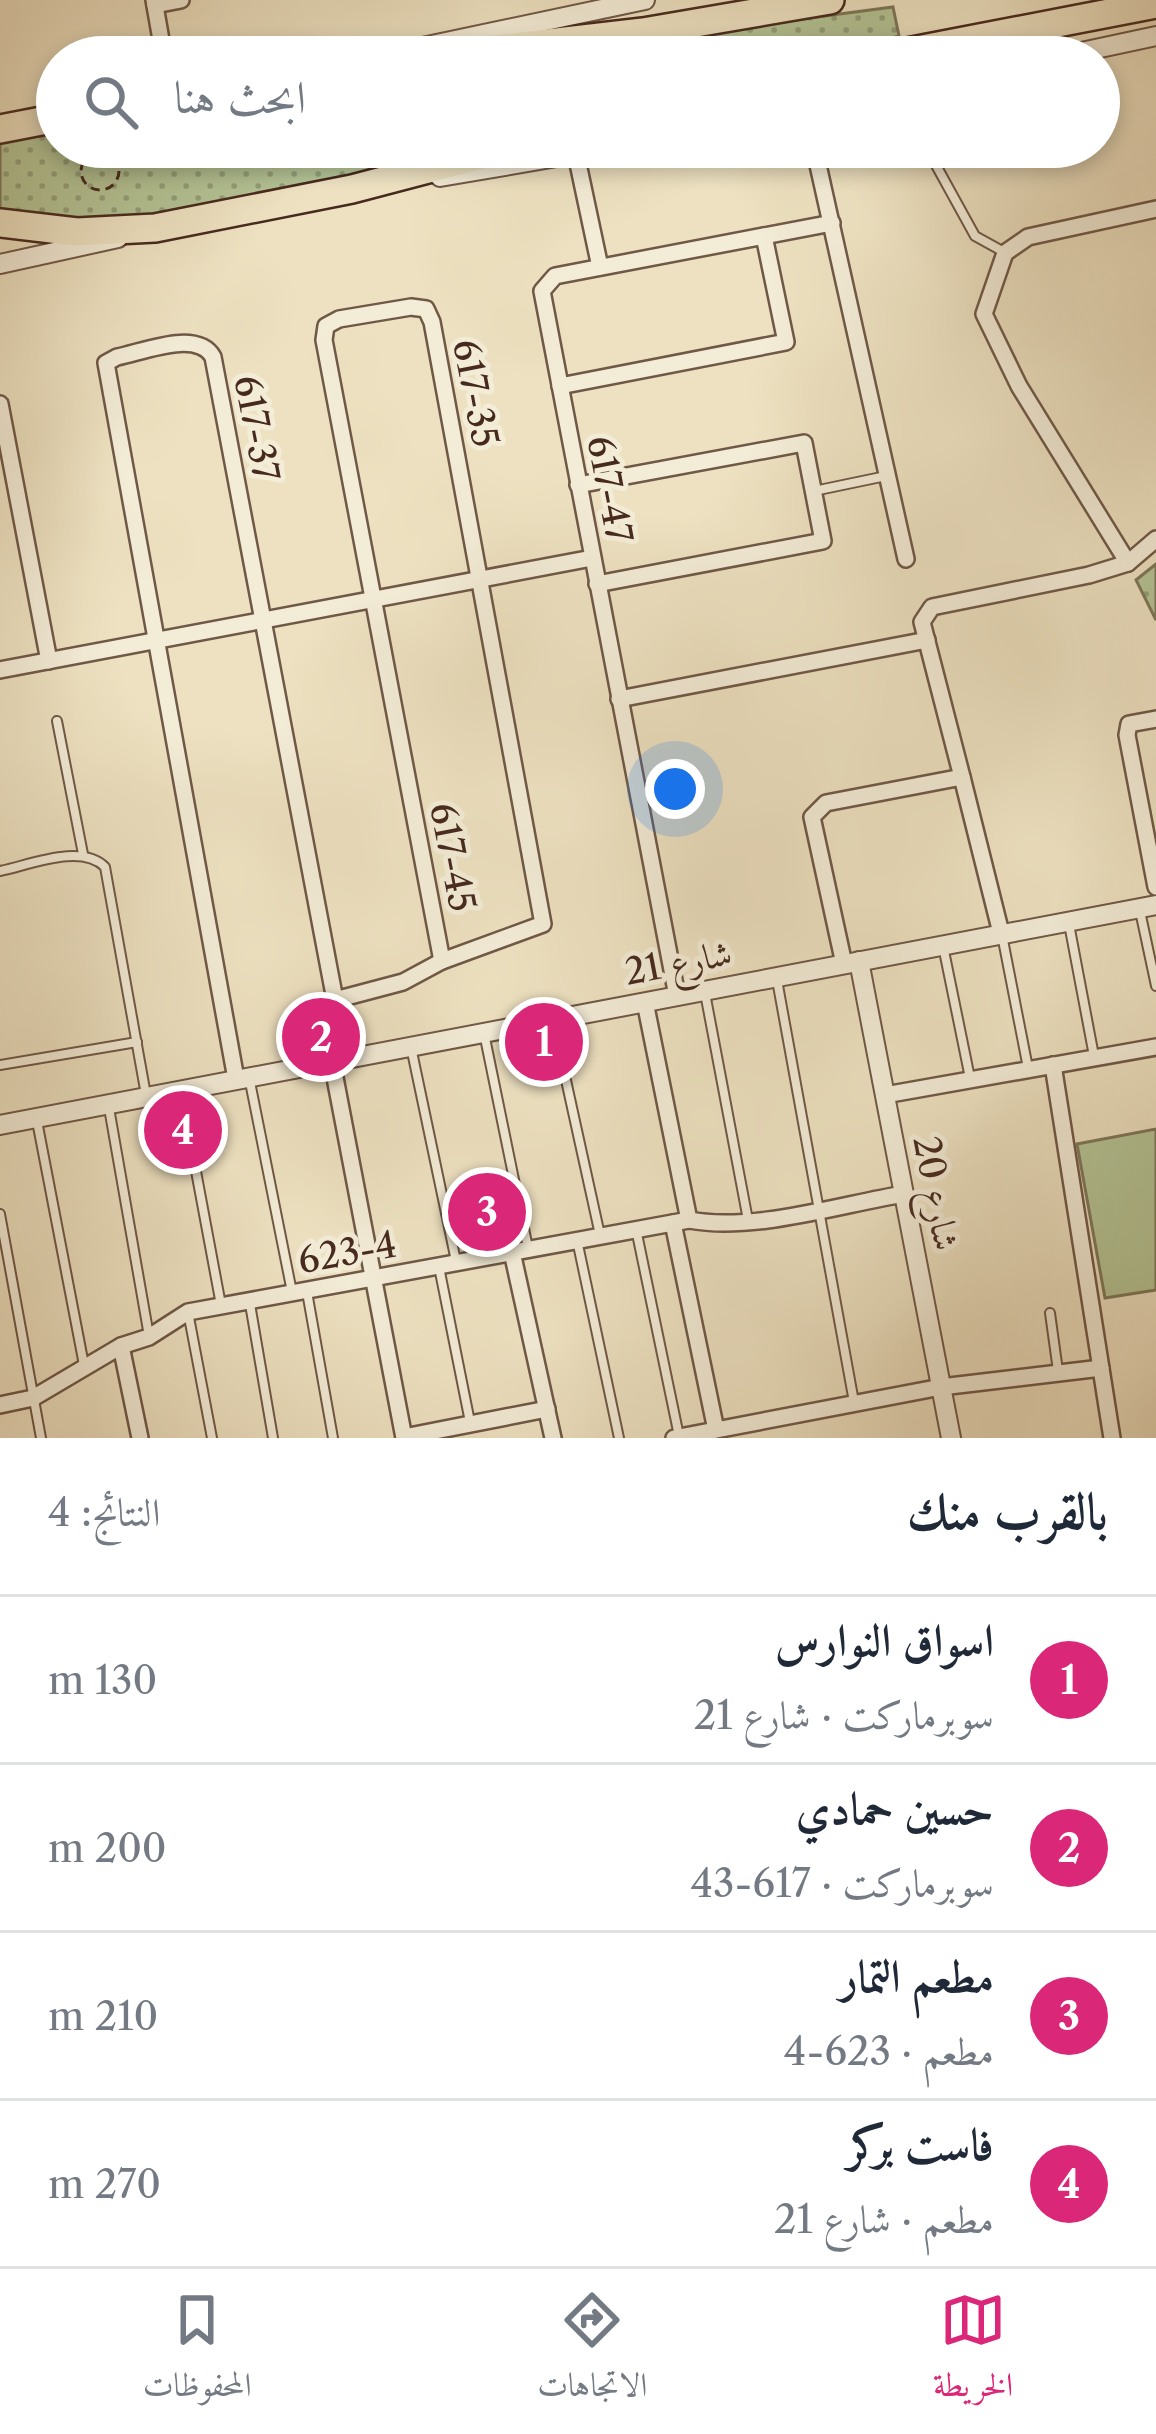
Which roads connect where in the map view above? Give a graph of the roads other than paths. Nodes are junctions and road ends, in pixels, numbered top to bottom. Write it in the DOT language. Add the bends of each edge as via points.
graph roads {
  1 [pos="181,0"];
  2 [pos="645,0"];
  3 [pos="830,0"];
  4 [pos="155,3"];
  5 [pos="1156,4"];
  6 [pos="556,9"];
  7 [pos="160,36"];
  8 [pos="454,36"];
  9 [pos="611,36"];
  10 [pos="989,36"];
  11 [pos="1156,36"];
  12 [pos="1120,44"];
  13 [pos="36,122"];
  14 [pos="0,129"];
  15 [pos="432,168"];
  16 [pos="486,168"];
  17 [pos="579,168"];
  18 [pos="819,168"];
  19 [pos="938,168"];
  20 [pos="352,189"];
  21 [pos="1156,209"];
  22 [pos="0,223"];
  23 [pos="832,223"];
  24 [pos="155,228"];
  25 [pos="764,236"];
  26 [pos="1005,253"];
  27 [pos="0,264"];
  28 [pos="599,267"];
  29 [pos="560,386"];
  30 [pos="0,404"];
  31 [pos="887,476"];
  32 [pos="578,485"];
  33 [pos="814,490"];
  34 [pos="1156,539"];
  35 [pos="592,558"];
  36 [pos="906,559"];
  37 [pos="1128,563"];
  38 [pos="481,580"];
  39 [pos="597,584"];
  40 [pos="372,599"];
  41 [pos="263,620"];
  42 [pos="927,640"];
  43 [pos="155,641"];
  44 [pos="49,661"];
  45 [pos="0,670"];
  46 [pos="619,699"];
  47 [pos="1156,719"];
  48 [pos="57,721"];
  49 [pos="962,777"];
  50 [pos="83,854"];
  51 [pos="0,871"];
  52 [pos="1156,887"];
  53 [pos="1148,906"];
  54 [pos="1069,921"];
  55 [pos="1001,933"];
  56 [pos="943,945"];
  57 [pos="442,961"];
  58 [pos="851,962"];
  59 [pos="776,977"];
  60 [pos="1156,986"];
  61 [pos="705,990"];
  62 [pos="677,996"];
  63 [pos="335,1000"];
  64 [pos="645,1002"];
  65 [pos="553,1020"];
  66 [pos="484,1033"];
  67 [pos="137,1042"];
  68 [pos="411,1047"];
  69 [pos="1156,1047"];
  70 [pos="1094,1058"];
  71 [pos="338,1060"];
  72 [pos="0,1065"];
  73 [pos="1053,1065"];
  74 [pos="1028,1069"];
  75 [pos="243,1078"];
  76 [pos="970,1080"];
  77 [pos="181,1090"];
  78 [pos="885,1095"];
  79 [pos="147,1097"];
  80 [pos="108,1104"];
  81 [pos="37,1118"];
  82 [pos="0,1125"];
  83 [pos="904,1194"];
  84 [pos="818,1209"];
  85 [pos="0,1214"];
  86 [pos="681,1221"];
  87 [pos="748,1222"];
  88 [pos="636,1229"];
  89 [pos="600,1236"];
  90 [pos="578,1240"];
  91 [pos="520,1251"];
  92 [pos="457,1262"];
  93 [pos="439,1266"];
  94 [pos="373,1278"];
  95 [pos="300,1292"];
  96 [pos="249,1301"];
  97 [pos="221,1306"];
  98 [pos="188,1312"];
  99 [pos="1050,1313"];
  100 [pos="149,1337"];
  101 [pos="121,1346"];
  102 [pos="85,1367"];
  103 [pos="1101,1368"];
  104 [pos="1058,1373"];
  105 [pos="941,1387"];
  106 [pos="33,1398"];
  107 [pos="854,1404"];
  108 [pos="0,1405"];
  109 [pos="547,1409"];
  110 [pos="470,1424"];
  111 [pos="716,1430"];
  112 [pos="677,1437"];
  113 [pos="41,1438"];
  114 [pos="140,1438"];
  115 [pos="212,1438"];
  116 [pos="273,1438"];
  117 [pos="333,1438"];
  118 [pos="404,1438"];
  119 [pos="553,1438"];
  120 [pos="619,1438"];
  121 [pos="951,1438"];
  122 [pos="1112,1438"];
  1 -- 4 [label="street"];
  2 -- 6 [label="street"];
  3 -- 9 [label="highway"];
  4 -- 7 [label="street"];
  5 -- 10 [label="highway"];
  6 -- 8 [label="street"];
  11 -- 12 [label="street"];
  13 -- 14 [label="highway"];
  15 -- 20 [label="highway"];
  16 -- 20 [label="street"];
  17 -- 28 [label="street"];
  18 -- 23 [label="street"];
  19 -- 26 [label="lane" via="975,236"];
  20 -- 24 [label="highway"];
  21 -- 26 [label="street" via="1028,237"];
  22 -- 24 [label="highway" via="77,232"];
  23 -- 25 [label="street, 617-47"];
  23 -- 31 [label="street"];
  24 -- 27 [label="street"];
  25 -- 28 [label="street, 617-47"];
  25 -- 29 [label="street" via="786,342"];
  26 -- 37 [label="street" via="984,314"];
  28 -- 29 [label="street, 617-47" via="555,275 542,291"];
  29 -- 32 [label="street, 617-47"];
  30 -- 44 [label="street"];
  31 -- 33 [label="lane"];
  31 -- 36 [label="street"];
  32 -- 33 [label="street" via="804,442"];
  32 -- 35 [label="street, 617-47"];
  33 -- 39 [label="street" via="823,541"];
  34 -- 37 [label="street"];
  35 -- 38 [label="street"];
  35 -- 39 [label="street, 617-47"];
  37 -- 42 [label="street" via="932,607 922,622"];
  38 -- 40 [label="street"];
  38 -- 40 [label="street, 617-35" via="432,322 426,310 411,307 339,320 326,326 324,340"];
  38 -- 57 [label="street, 617-45" via="542,924"];
  39 -- 46 [label="street, 617-47"];
  40 -- 41 [label="street"];
  40 -- 57 [label="street, 617-45"];
  41 -- 43 [label="street"];
  41 -- 43 [label="street, 617-37" via="213,357 195,342 117,357 106,363"];
  41 -- 63 [label="street"];
  42 -- 46 [label="street"];
  42 -- 49 [label="street"];
  43 -- 44 [label="street"];
  43 -- 75 [label="street"];
  44 -- 45 [label="street"];
  46 -- 62 [label="street, 617-47"];
  47 -- 52 [label="street" via="1129,724 1127,735"];
  48 -- 50 [label="lane"];
  49 -- 55 [label="street"];
  49 -- 58 [label="street" via="817,808 812,817"];
  50 -- 51 [label="lane"];
  50 -- 67 [label="lane" via="105,867"];
  53 -- 54 [label="street, شارع 21"];
  53 -- 60 [label="lane"];
  54 -- 55 [label="street, شارع 21"];
  54 -- 70 [label="lane"];
  55 -- 56 [label="street, شارع 21"];
  55 -- 74 [label="lane"];
  56 -- 58 [label="street, شارع 21"];
  56 -- 76 [label="lane"];
  57 -- 63 [label="street" via="404,982"];
  58 -- 59 [label="street, شارع 21"];
  58 -- 78 [label="street, شارع 20"];
  59 -- 61 [label="street, شارع 21"];
  59 -- 84 [label="lane"];
  61 -- 62 [label="street, شارع 21"];
  61 -- 87 [label="lane"];
  62 -- 64 [label="street, شارع 21"];
  63 -- 71 [label="street"];
  64 -- 65 [label="street, شارع 21"];
  64 -- 86 [label="street"];
  65 -- 66 [label="street, شارع 21"];
  65 -- 89 [label="lane"];
  66 -- 68 [label="street, شارع 21"];
  66 -- 91 [label="lane"];
  67 -- 72 [label="lane"];
  67 -- 79 [label="lane"];
  68 -- 71 [label="street, شارع 21"];
  68 -- 92 [label="lane"];
  69 -- 70 [label="street"];
  70 -- 73 [label="street"];
  71 -- 75 [label="street, شارع 21"];
  71 -- 94 [label="street"];
  73 -- 74 [label="street"];
  73 -- 103 [label="street"];
  74 -- 76 [label="street"];
  75 -- 77 [label="street, شارع 21"];
  75 -- 95 [label="lane"];
  76 -- 78 [label="street"];
  77 -- 79 [label="street, شارع 21"];
  77 -- 97 [label="lane"];
  78 -- 83 [label="street, شارع 20"];
  79 -- 80 [label="street, شارع 21"];
  80 -- 81 [label="street, شارع 21"];
  80 -- 100 [label="lane"];
  81 -- 82 [label="street, شارع 21"];
  81 -- 102 [label="lane"];
  83 -- 84 [label="street, 623-4"];
  83 -- 105 [label="street, شارع 20"];
  84 -- 87 [label="street, 623-4"];
  84 -- 107 [label="lane"];
  85 -- 106 [label="lane"];
  86 -- 87 [label="street, 623-4"];
  86 -- 88 [label="street, 623-4"];
  86 -- 111 [label="street"];
  88 -- 89 [label="street, 623-4"];
  88 -- 112 [label="lane"];
  89 -- 90 [label="street, 623-4"];
  90 -- 91 [label="street, 623-4"];
  90 -- 120 [label="lane"];
  91 -- 92 [label="street, 623-4"];
  91 -- 109 [label="street"];
  92 -- 93 [label="street, 623-4"];
  93 -- 94 [label="street, 623-4"];
  93 -- 110 [label="lane"];
  94 -- 95 [label="street, 623-4"];
  94 -- 118 [label="street"];
  95 -- 96 [label="street, 623-4"];
  95 -- 117 [label="lane"];
  96 -- 97 [label="street, 623-4"];
  96 -- 116 [label="lane"];
  97 -- 98 [label="street, 623-4"];
  98 -- 100 [label="street, 623-4"];
  98 -- 115 [label="lane"];
  99 -- 104 [label="lane"];
  100 -- 101 [label="street, 623-4"];
  101 -- 102 [label="street, 623-4"];
  101 -- 114 [label="street"];
  102 -- 106 [label="street, 623-4"];
  103 -- 104 [label="street"];
  103 -- 122 [label="street"];
  104 -- 105 [label="street"];
  105 -- 107 [label="street"];
  105 -- 121 [label="street, شارع 20"];
  106 -- 108 [label="street, 623-4"];
  106 -- 113 [label="lane"];
  107 -- 111 [label="street"];
  109 -- 110 [label="street"];
  109 -- 119 [label="street"];
  110 -- 118 [label="street"];
  111 -- 112 [label="street"];
}
